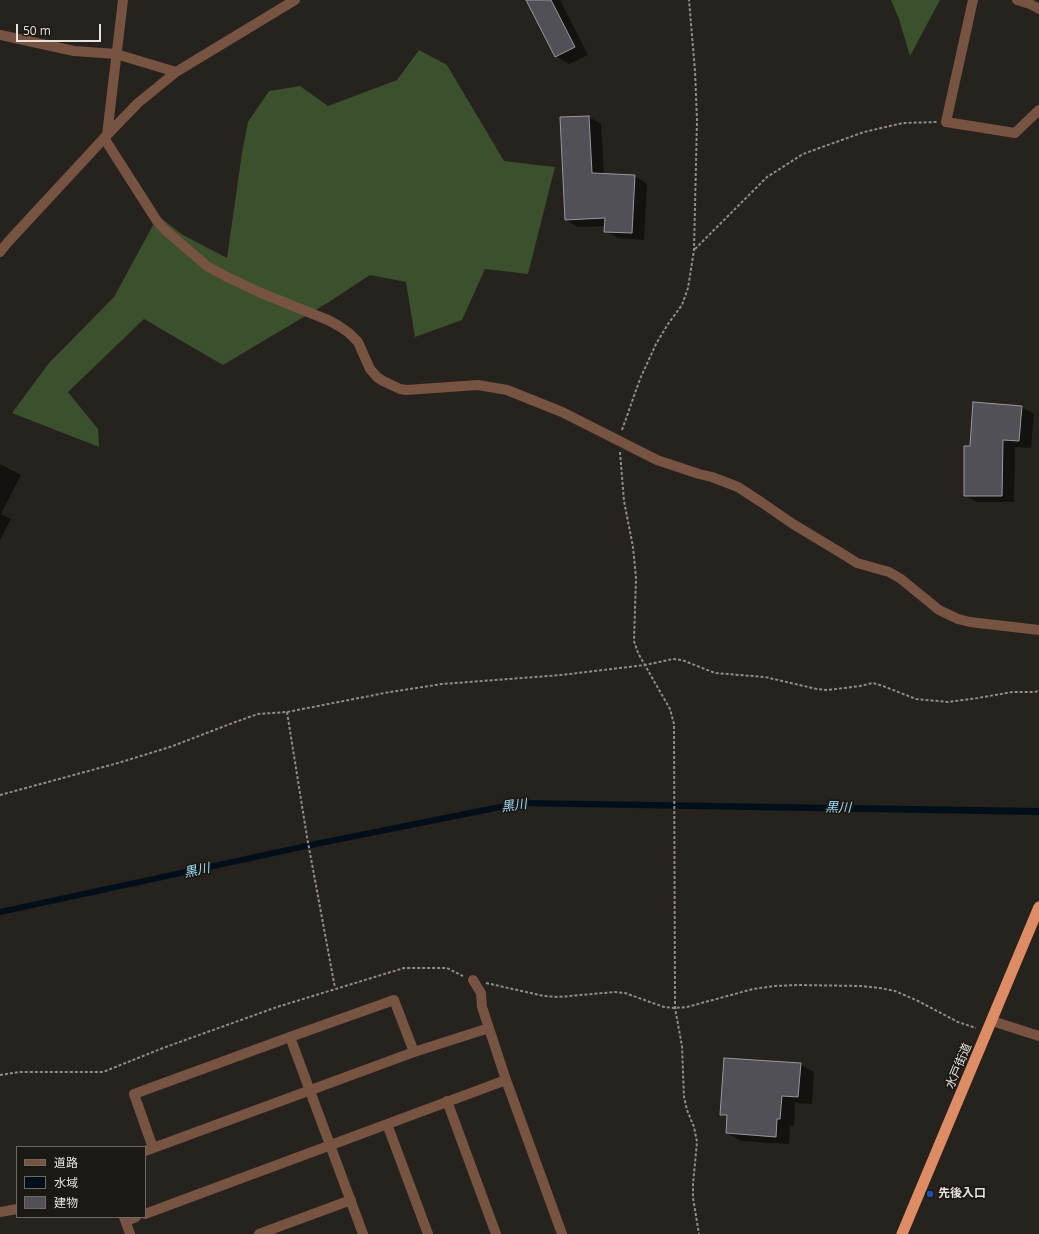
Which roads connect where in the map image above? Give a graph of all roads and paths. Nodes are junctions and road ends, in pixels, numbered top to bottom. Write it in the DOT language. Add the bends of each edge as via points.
graph roads {
  1 [pos="123,0"];
  2 [pos="295,0"];
  3 [pos="689,0"];
  4 [pos="973,0"];
  5 [pos="1016,0"];
  6 [pos="1031,1"];
  7 [pos="1039,9"];
  8 [pos="0,35"];
  9 [pos="116,54"];
  10 [pos="176,72"];
  11 [pos="1039,110"];
  12 [pos="946,122"];
  13 [pos="106,136"];
  14 [pos="694,250"];
  15 [pos="0,252"];
  16 [pos="619,440"];
  17 [pos="1039,630"];
  18 [pos="645,665"];
  19 [pos="1039,691"];
  20 [pos="287,712"];
  21 [pos="0,795"];
  22 [pos="1039,907"];
  23 [pos="473,980"];
  24 [pos="335,988"];
  25 [pos="675,1008"];
  26 [pos="992,1021"];
  27 [pos="489,1028"];
  28 [pos="987,1031"];
  29 [pos="1039,1036"];
  30 [pos="290,1037"];
  31 [pos="414,1052"];
  32 [pos="506,1080"];
  33 [pos="310,1090"];
  34 [pos="447,1101"];
  35 [pos="387,1124"];
  36 [pos="330,1146"];
  37 [pos="149,1150"];
  38 [pos="350,1200"];
  39 [pos="16,1209"];
  40 [pos="0,1212"];
  41 [pos="146,1214"];
  42 [pos="125,1219"];
  43 [pos="130,1234"];
  44 [pos="258,1234"];
  45 [pos="363,1234"];
  46 [pos="428,1234"];
  47 [pos="496,1234"];
  48 [pos="562,1234"];
  49 [pos="698,1234"];
  50 [pos="902,1234"];
  1 -- 9 [label="street"];
  2 -- 10 [label="street"];
  3 -- 14 [label="path" via="697,120"];
  4 -- 12 [label="street"];
  5 -- 6 [label="street"];
  6 -- 7 [label="street"];
  8 -- 9 [label="street" via="74,51"];
  9 -- 10 [label="street"];
  9 -- 13 [label="street"];
  10 -- 13 [label="street" via="138,103"];
  11 -- 12 [label="street" via="1015,132"];
  12 -- 14 [label="path" via="904,123 877,129 803,154 767,176"];
  13 -- 15 [label="street"];
  13 -- 16 [label="street" via="164,229 207,266 225,276 339,326 358,342 370,368 383,382 406,390 478,385 507,390 562,412"];
  14 -- 16 [label="path" via="688,288 682,306 656,344 640,379"];
  16 -- 17 [label="street" via="657,460 738,487 857,563 889,572 901,579 939,610 958,619"];
  16 -- 18 [label="path" via="624,502 636,578 634,641"];
  18 -- 19 [label="path" via="673,659 682,660 715,673 765,677 817,690 873,683 916,699 948,702 1012,692"];
  18 -- 20 [label="path" via="561,675 442,684"];
  18 -- 25 [label="path" via="670,709 674,724"];
  20 -- 21 [label="path" via="258,714 170,747"];
  20 -- 24 [label="path"];
  22 -- 26 [label="highway, 水戸街道"];
  23 -- 27 [label="street" via="480,993"];
  25 -- 28 [label="path" via="774,986 861,986 895,991 958,1022"];
  25 -- 49 [label="path" via="682,1046 684,1097 697,1142 693,1198"];
  26 -- 28 [label="highway, 水戸街道"];
  26 -- 29 [label="street"];
  27 -- 31 [label="street"];
  27 -- 32 [label="street"];
  28 -- 50 [label="highway, 水戸街道"];
  30 -- 31 [label="street" via="394,1000"];
  30 -- 33 [label="street"];
  30 -- 37 [label="street" via="134,1094"];
  31 -- 33 [label="street"];
  32 -- 34 [label="street"];
  32 -- 48 [label="street"];
  33 -- 36 [label="street"];
  33 -- 37 [label="street"];
  34 -- 35 [label="street"];
  34 -- 47 [label="street"];
  35 -- 36 [label="street"];
  35 -- 46 [label="street"];
  36 -- 38 [label="street"];
  36 -- 41 [label="street"];
  38 -- 44 [label="street"];
  38 -- 45 [label="street"];
  39 -- 40 [label="street"];
  42 -- 43 [label="street"];
}
